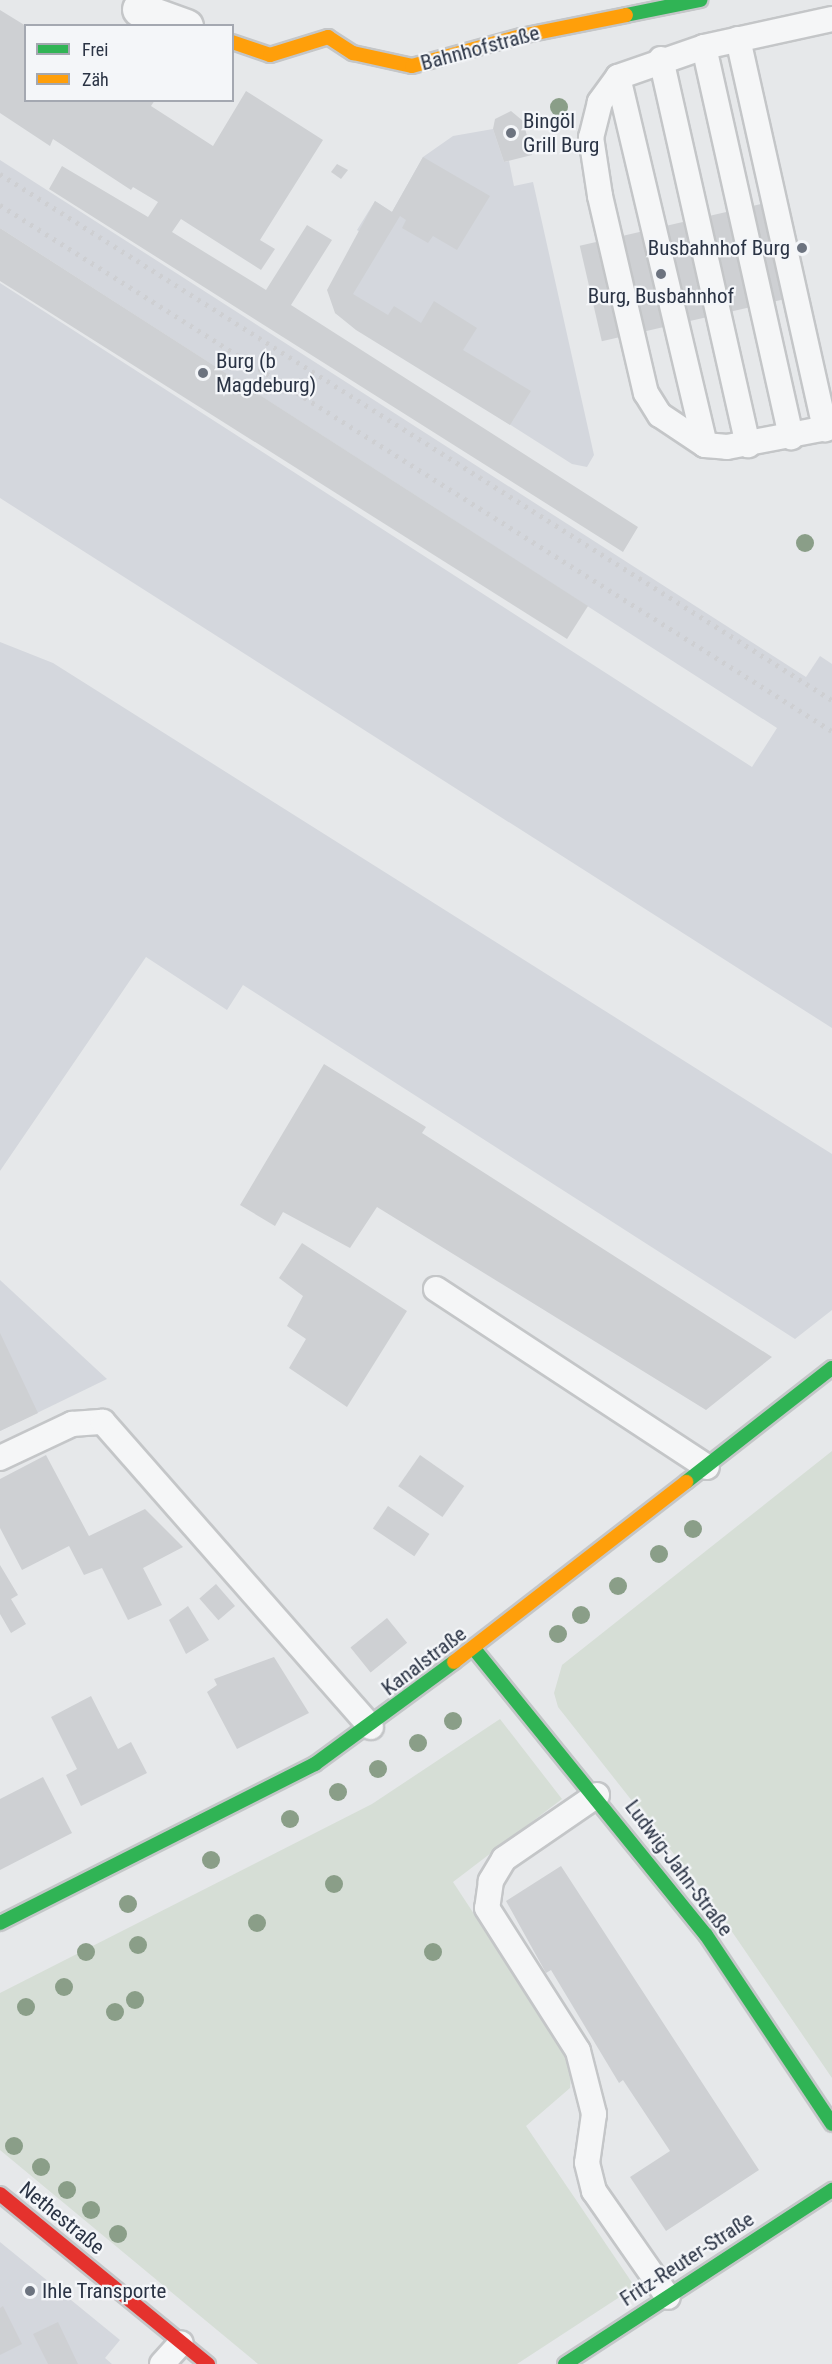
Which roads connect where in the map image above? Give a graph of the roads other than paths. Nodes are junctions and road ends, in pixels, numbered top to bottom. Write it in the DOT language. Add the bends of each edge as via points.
graph roads {
  1 [pos="700,0"];
  2 [pos="137,5"];
  3 [pos="832,19"];
  4 [pos="181,24"];
  5 [pos="738,39"];
  6 [pos="234,43"];
  7 [pos="704,47"];
  8 [pos="661,59"];
  9 [pos="618,77"];
  10 [pos="829,428"];
  11 [pos="791,437"];
  12 [pos="705,445"];
  13 [pos="748,445"];
  14 [pos="436,1288"];
  15 [pos="832,1368"];
  16 [pos="0,1458"];
  17 [pos="707,1467"];
  18 [pos="475,1650"];
  19 [pos="371,1727"];
  20 [pos="597,1795"];
  21 [pos="0,1923"];
  22 [pos="832,2124"];
  23 [pos="832,2190"];
  24 [pos="0,2194"];
  25 [pos="668,2297"];
  26 [pos="181,2343"];
  27 [pos="162,2364"];
  28 [pos="208,2364"];
  29 [pos="565,2364"];
  1 -- 6 [label="street, Bahnhofstraße" via="520,36 412,66 353,53 328,37 270,55"];
  2 -- 4 [label="street"];
  3 -- 5 [label="lane"];
  5 -- 7 [label="lane"];
  5 -- 10 [label="lane"];
  7 -- 8 [label="lane"];
  7 -- 11 [label="lane"];
  8 -- 9 [label="lane"];
  8 -- 13 [label="lane"];
  9 -- 12 [label="lane" via="675,335"];
  9 -- 12 [label="lane" via="600,102 591,137 620,284 646,393 660,415"];
  10 -- 11 [label="lane"];
  11 -- 13 [label="lane"];
  12 -- 13 [label="lane"];
  14 -- 17 [label="lane"];
  15 -- 17 [label="street, Kanalstraße"];
  16 -- 19 [label="lane" via="72,1424 103,1422"];
  17 -- 18 [label="street, Kanalstraße"];
  18 -- 19 [label="street, Kanalstraße"];
  18 -- 20 [label="street, Ludwig-Jahn-Straße"];
  19 -- 21 [label="street, Kanalstraße" via="315,1764"];
  20 -- 22 [label="street, Ludwig-Jahn-Straße" via="706,1935"];
  20 -- 25 [label="lane" via="504,1859 490,1881 487,1908 578,2051 594,2114 587,2163 594,2191"];
  23 -- 25 [label="street, Fritz-Reuter-Straße"];
  24 -- 26 [label="street, Nethestraße"];
  25 -- 29 [label="street, Fritz-Reuter-Straße"];
  26 -- 27 [label="lane"];
  26 -- 28 [label="street, Nethestraße"];
}
